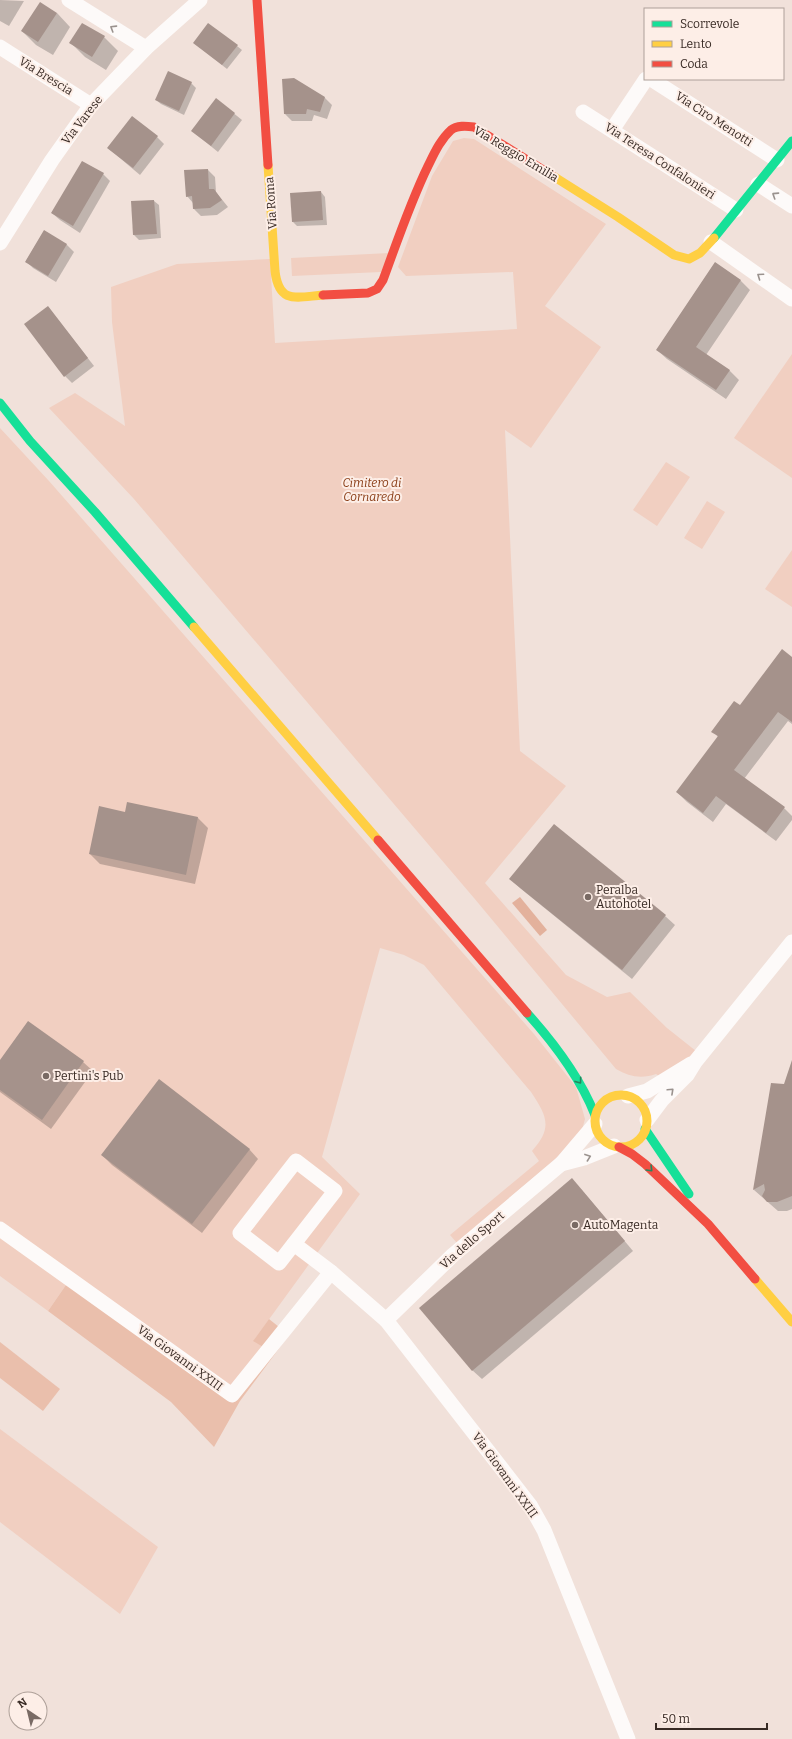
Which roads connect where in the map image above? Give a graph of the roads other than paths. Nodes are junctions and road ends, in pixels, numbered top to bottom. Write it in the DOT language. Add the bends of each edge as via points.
graph roads {
  1 [pos="69,0"];
  2 [pos="195,0"];
  3 [pos="200,0"];
  4 [pos="246,0"];
  5 [pos="258,7"];
  6 [pos="185,13"];
  7 [pos="0,47"];
  8 [pos="146,48"];
  9 [pos="645,80"];
  10 [pos="653,80"];
  11 [pos="91,105"];
  12 [pos="583,112"];
  13 [pos="612,130"];
  14 [pos="791,143"];
  15 [pos="777,160"];
  16 [pos="758,184"];
  17 [pos="792,206"];
  18 [pos="736,210"];
  19 [pos="2,234"];
  20 [pos="711,242"];
  21 [pos="377,289"];
  22 [pos="792,299"];
  23 [pos="0,403"];
  24 [pos="0,417"];
  25 [pos="30,440"];
  26 [pos="792,942"];
  27 [pos="549,1038"];
  28 [pos="695,1062"];
  29 [pos="582,1068"];
  30 [pos="609,1090"];
  31 [pos="624,1095"];
  32 [pos="595,1119"];
  33 [pos="646,1124"];
  34 [pos="617,1146"];
  35 [pos="561,1164"];
  36 [pos="708,1224"];
  37 [pos="0,1229"];
  38 [pos="294,1244"];
  39 [pos="331,1272"];
  40 [pos="386,1320"];
  41 [pos="792,1322"];
  42 [pos="628,1739"];
  8 -- 1 [label="street, one-way"];
  2 -- 6 [label="street, Via Varese"];
  3 -- 6 [label="street, Via Varese"];
  4 -- 5 [label="street, Via Roma"];
  5 -- 21 [label="street, Via Roma" via="277,288 291,297 368,293"];
  6 -- 8 [label="street, Via Varese"];
  7 -- 11 [label="street, Via Brescia"];
  8 -- 11 [label="street, Via Varese"];
  9 -- 13 [label="street"];
  10 -- 15 [label="street, Via Ciro Menotti"];
  11 -- 19 [label="street, Via Varese"];
  12 -- 13 [label="street, Via Teresa Confalonieri"];
  13 -- 18 [label="street, Via Teresa Confalonieri"];
  14 -- 15 [label="street"];
  15 -- 16 [label="street"];
  17 -- 16 [label="street, one-way"];
  16 -- 18 [label="street"];
  18 -- 20 [label="street"];
  20 -- 21 [label="street, Via Reggio Emilia" via="689,259 674,255 474,127 463,126 450,130 432,155 383,280"];
  22 -- 20 [label="street, one-way"];
  23 -- 25 [label="street"];
  24 -- 25 [label="street"];
  25 -- 27 [label="street"];
  26 -- 28 [label="street"];
  27 -- 29 [label="street"];
  27 -- 32 [label="street, one-way" via="592,1102"];
  28 -- 31 [label="street" via="647,1091"];
  33 -- 28 [label="street, one-way" via="662,1100 687,1075"];
  30 -- 31 [label="street"];
  31 -- 32 [label="street" via="611,1096 604,1101"];
  31 -- 33 [label="street" via="642,1105"];
  32 -- 34 [label="street" via="601,1138"];
  32 -- 35 [label="street, Via dello Sport"];
  33 -- 34 [label="street" via="635,1142 627,1146"];
  33 -- 36 [label="street"];
  35 -- 34 [label="street, Via dello Sport, one-way"];
  34 -- 36 [label="street, one-way" via="645,1164"];
  35 -- 40 [label="street, Via dello Sport" via="453,1255"];
  36 -- 41 [label="street"];
  37 -- 39 [label="street, Via Giovanni XXIII" via="232,1395"];
  38 -- 38 [label="street" via="279,1263 240,1233 296,1161 335,1192"];
  38 -- 39 [label="street, Via Giovanni XXIII"];
  39 -- 40 [label="street, Via Giovanni XXIII"];
  40 -- 42 [label="street, Via Giovanni XXIII" via="530,1505 544,1530"];
}
